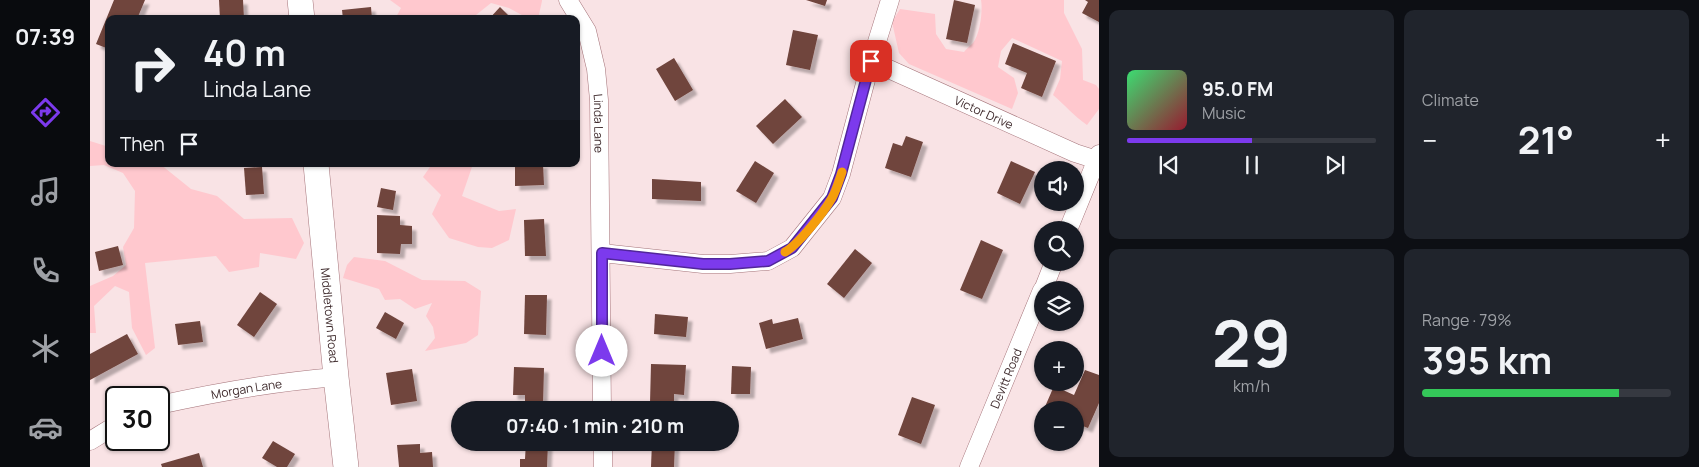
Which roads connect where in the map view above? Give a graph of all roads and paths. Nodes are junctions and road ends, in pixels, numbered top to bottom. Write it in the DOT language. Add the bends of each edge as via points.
graph roads {
  1 [pos="300,0"];
  2 [pos="568,0"];
  3 [pos="890,0"];
  4 [pos="302,15"];
  5 [pos="577,15"];
  6 [pos="580,21"];
  7 [pos="871,61"];
  8 [pos="1096,166"];
  9 [pos="316,167"];
  10 [pos="1072,221"];
  11 [pos="602,253"];
  12 [pos="1034,309"];
  13 [pos="336,377"];
  14 [pos="602,401"];
  15 [pos="170,403"];
  16 [pos="105,432"];
  17 [pos="90,441"];
  18 [pos="602,451"];
  19 [pos="346,467"];
  20 [pos="603,467"];
  21 [pos="969,467"];
  1 -- 4 [label="street"];
  2 -- 5 [label="street, Linda Lane"];
  3 -- 7 [label="street"];
  6 -- 11 [label="street, Linda Lane" via="596,69 599,100"];
  7 -- 8 [label="street, Victor Drive"];
  7 -- 11 [label="street" via="832,198 792,248 768,261 730,264"];
  8 -- 10 [label="street"];
  9 -- 13 [label="street, Middletown Road"];
  11 -- 14 [label="street, Linda Lane"];
  12 -- 21 [label="street, Devitt Road"];
  13 -- 15 [label="street, Morgan Lane" via="294,380"];
  13 -- 19 [label="street, Middletown Road"];
  16 -- 17 [label="street"];
  18 -- 20 [label="street"];
}
